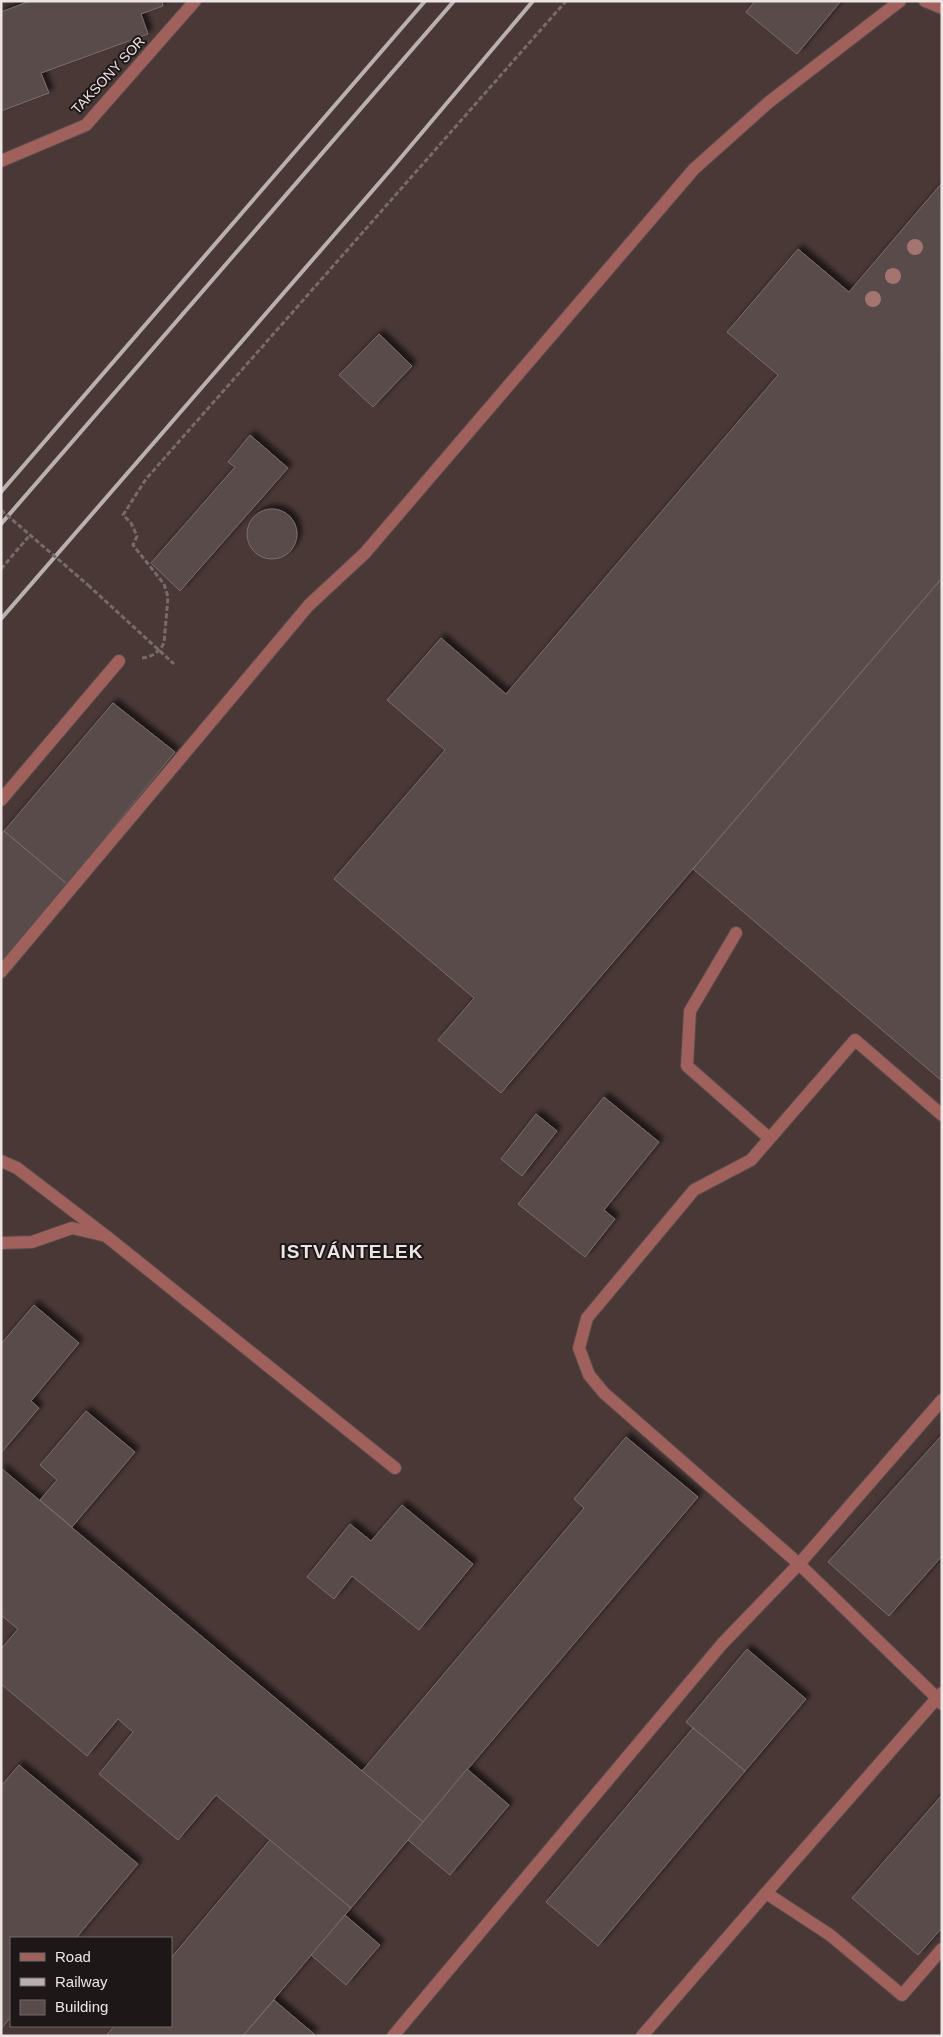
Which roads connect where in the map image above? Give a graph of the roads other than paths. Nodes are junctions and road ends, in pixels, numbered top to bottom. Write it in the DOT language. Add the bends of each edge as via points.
graph roads {
  1 [pos="195,1"];
  2 [pos="900,1"];
  3 [pos="925,1"];
  4 [pos="942,8"];
  5 [pos="1,161"];
  6 [pos="119,661"];
  7 [pos="1,800"];
  8 [pos="736,933"];
  9 [pos="1,972"];
  10 [pos="942,1114"];
  11 [pos="769,1138"];
  12 [pos="1,1161"];
  13 [pos="106,1236"];
  14 [pos="1,1243"];
  15 [pos="942,1400"];
  16 [pos="395,1468"];
  17 [pos="799,1564"];
  18 [pos="940,1698"];
  19 [pos="766,1893"];
  20 [pos="942,1949"];
  21 [pos="392,2036"];
  22 [pos="642,2036"];
  1 -- 5 [label="street, TAKSONY SOR" via="86,125"];
  2 -- 9 [label="street" via="769,102 694,169 365,553 310,605"];
  3 -- 4 [label="street"];
  6 -- 7 [label="street"];
  8 -- 11 [label="street" via="690,1011 687,1066"];
  10 -- 11 [label="street" via="854,1040"];
  11 -- 17 [label="street" via="751,1160 694,1190 587,1318 579,1348 589,1375 604,1393"];
  12 -- 13 [label="street" via="17,1168"];
  13 -- 14 [label="street" via="72,1228 32,1242"];
  13 -- 16 [label="street"];
  15 -- 17 [label="street"];
  17 -- 18 [label="street"];
  17 -- 21 [label="street" via="722,1644"];
  18 -- 19 [label="street"];
  19 -- 20 [label="street" via="830,1935 902,1996"];
  19 -- 22 [label="street"];
}
